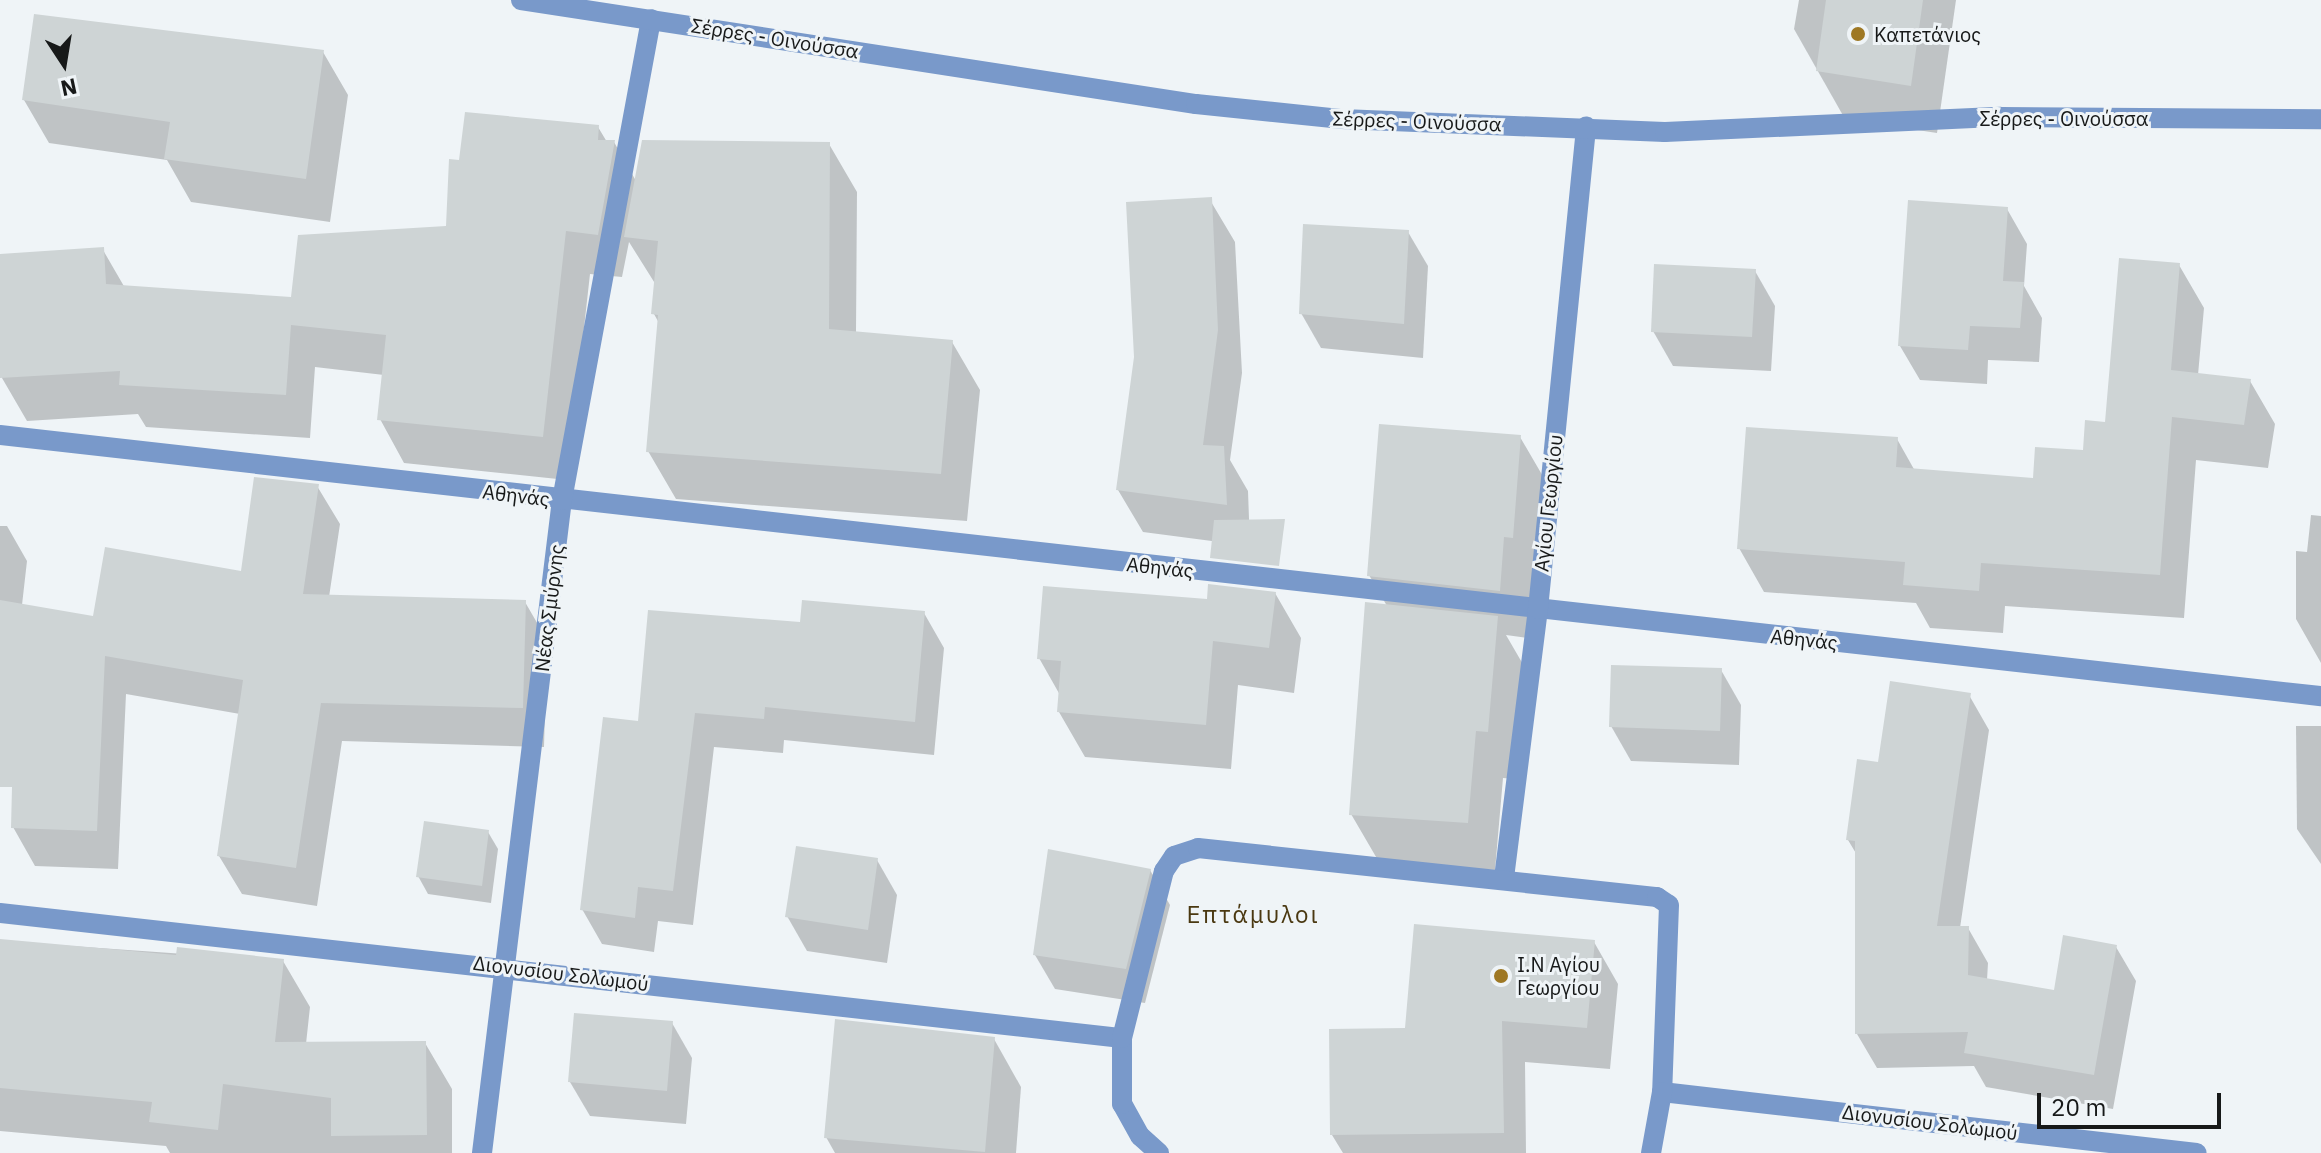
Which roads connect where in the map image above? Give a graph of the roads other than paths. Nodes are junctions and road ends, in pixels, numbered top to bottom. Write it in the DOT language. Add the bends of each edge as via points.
graph roads {
  1 [pos="521,0"];
  2 [pos="651,19"];
  3 [pos="2321,119"];
  4 [pos="1586,126"];
  5 [pos="0,435"];
  6 [pos="562,500"];
  7 [pos="1538,609"];
  8 [pos="2321,696"];
  9 [pos="1504,878"];
  10 [pos="0,913"];
  11 [pos="506,967"];
  12 [pos="1122,1038"];
  13 [pos="1662,1092"];
  14 [pos="482,1153"];
  15 [pos="1159,1153"];
  16 [pos="1651,1153"];
  17 [pos="2197,1153"];
  1 -- 2 [label="street, Σέρρες - Οινούσσα"];
  2 -- 4 [label="street, Σέρρες - Οινούσσα" via="1196,104 1342,119"];
  2 -- 6 [label="street, Νέας Σμύρνης"];
  3 -- 4 [label="street, Σέρρες - Οινούσσα" via="2001,117 1665,132"];
  4 -- 7 [label="street, Αγίου Γεωργίου"];
  5 -- 6 [label="street, Αθηνάς"];
  6 -- 7 [label="street, Αθηνάς"];
  6 -- 11 [label="street, Νέας Σμύρνης"];
  7 -- 8 [label="street, Αθηνάς"];
  7 -- 9 [label="street, Αγίου Γεωργίου"];
  9 -- 12 [label="street" via="1189,849 1174,856 1164,871"];
  9 -- 13 [label="street" via="1630,892 1669,905"];
  10 -- 11 [label="street, Διονυσίου Σολωμού"];
  11 -- 12 [label="street, Διονυσίου Σολωμού"];
  11 -- 14 [label="street, Νέας Σμύρνης"];
  12 -- 15 [label="street" via="1122,1104 1140,1136"];
  13 -- 16 [label="street"];
  13 -- 17 [label="street, Διονυσίου Σολωμού"];
}
